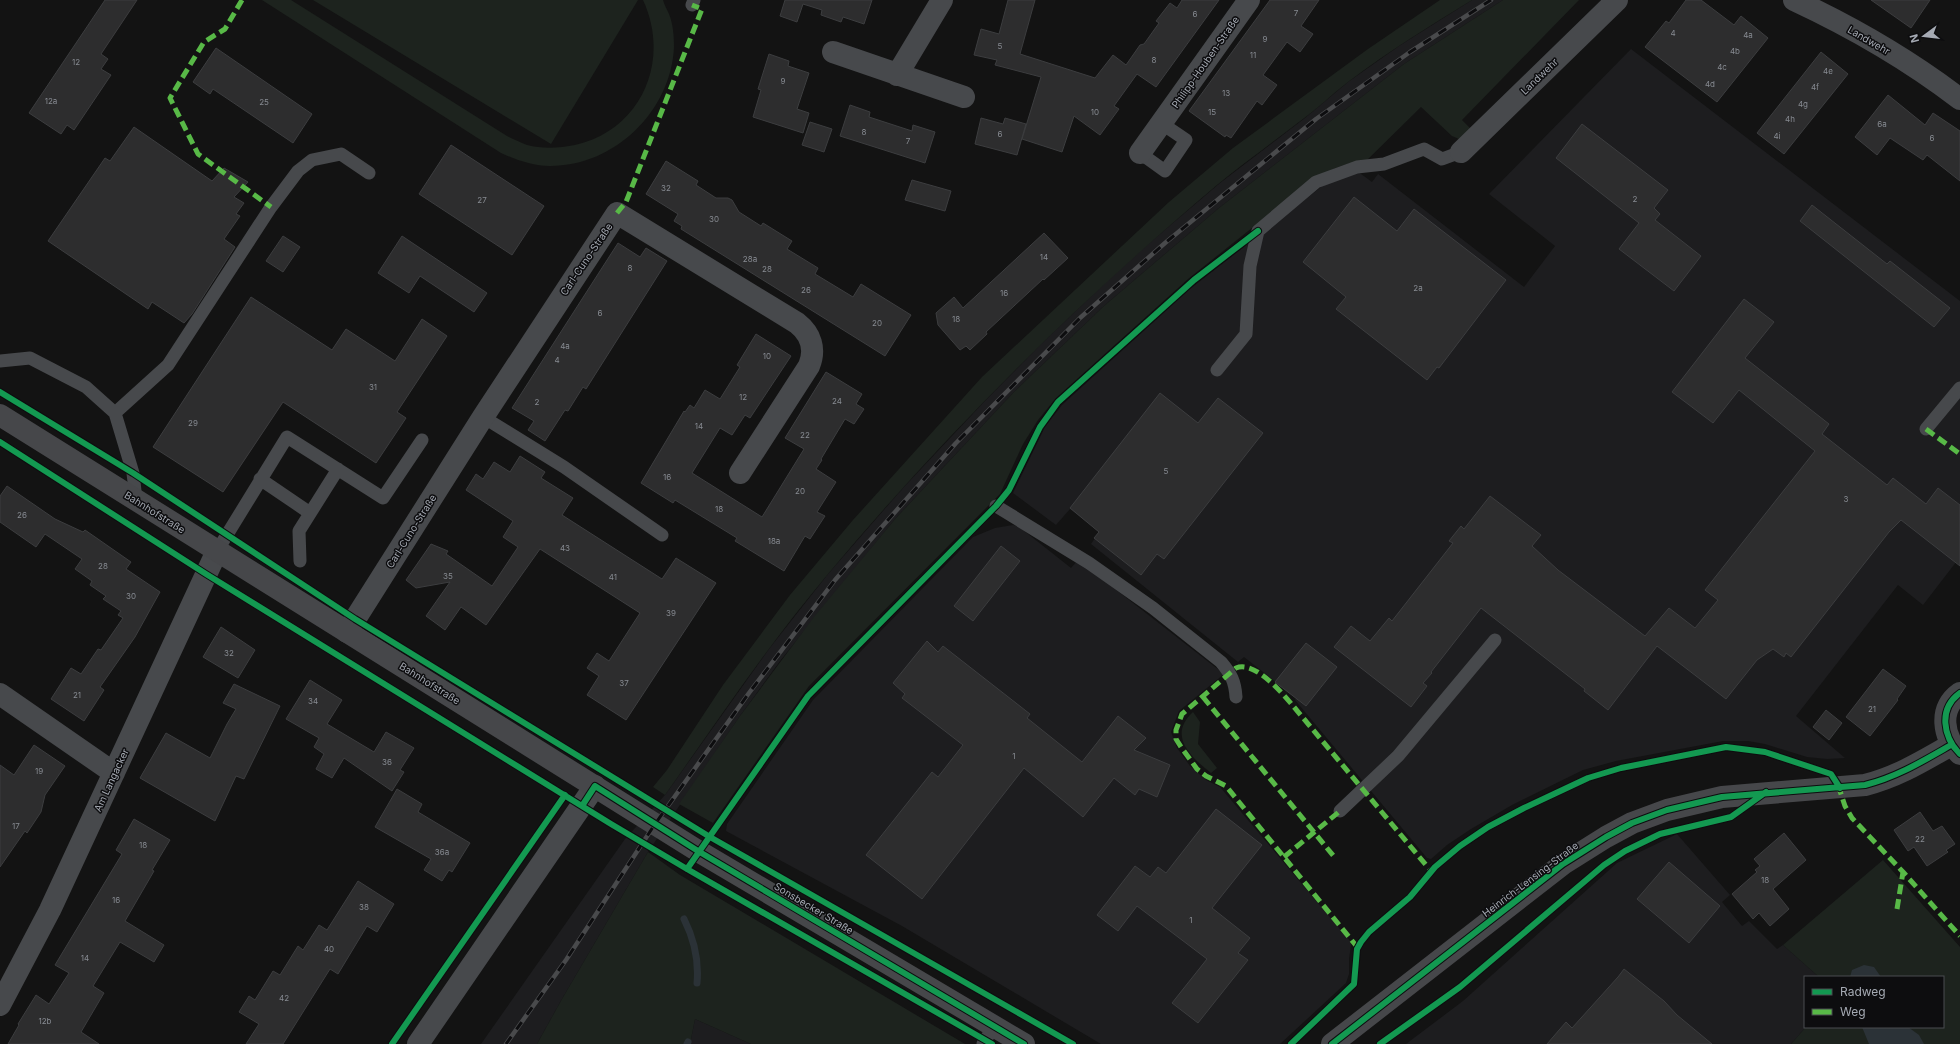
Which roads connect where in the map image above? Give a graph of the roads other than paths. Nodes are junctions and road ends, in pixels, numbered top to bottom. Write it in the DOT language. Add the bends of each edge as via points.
graph roads {
  1 [pos="942,0"];
  2 [pos="1249,0"];
  3 [pos="1617,0"];
  4 [pos="1794,0"];
  5 [pos="833,52"];
  6 [pos="897,75"];
  7 [pos="964,97"];
  8 [pos="1960,99"];
  9 [pos="1161,123"];
  10 [pos="1461,152"];
  11 [pos="1140,154"];
  12 [pos="369,173"];
  13 [pos="0,361"];
  14 [pos="1217,370"];
  15 [pos="1960,388"];
  16 [pos="115,413"];
  17 [pos="0,415"];
  18 [pos="483,417"];
  19 [pos="1926,429"];
  20 [pos="422,440"];
  21 [pos="338,469"];
  22 [pos="740,473"];
  23 [pos="260,479"];
  24 [pos="136,500"];
  25 [pos="996,506"];
  26 [pos="310,513"];
  27 [pos="662,535"];
  28 [pos="217,551"];
  29 [pos="300,562"];
  30 [pos="348,632"];
  31 [pos="1495,640"];
  32 [pos="1960,693"];
  33 [pos="0,694"];
  34 [pos="1236,697"];
  35 [pos="1955,749"];
  36 [pos="114,773"];
  37 [pos="595,786"];
  38 [pos="1340,810"];
  39 [pos="0,1006"];
  40 [pos="989,1035"];
  41 [pos="418,1044"];
  42 [pos="1024,1044"];
  43 [pos="1332,1044"];
  1 -- 6 [label="street"];
  2 -- 9 [label="street, Philipp-Houben-Straße"];
  3 -- 10 [label="street, Landwehr"];
  4 -- 8 [label="street, Landwehr" via="1829,16 1924,72"];
  5 -- 6 [label="street"];
  6 -- 7 [label="street"];
  9 -- 11 [label="street, Philipp-Houben-Straße"];
  9 -- 11 [label="lane, Philipp-Houben-Straße" via="1186,140 1165,171"];
  10 -- 14 [label="lane" via="1442,158 1424,149 1384,164 1357,167 1316,182 1258,231 1250,266 1246,334"];
  12 -- 16 [label="lane" via="341,154 312,160 298,171 271,207 168,365"];
  13 -- 16 [label="lane" via="30,358 86,387"];
  15 -- 19 [label="lane"];
  16 -- 24 [label="lane" via="133,472"];
  17 -- 24 [label="street, Bahnhofstraße"];
  18 -- 22 [label="street, Carl-Cuno-Straße" via="617,213 797,323 809,336 812,350 809,366"];
  18 -- 27 [label="lane" via="564,467"];
  18 -- 30 [label="street, Carl-Cuno-Straße"];
  20 -- 21 [label="lane" via="383,498"];
  21 -- 23 [label="lane" via="287,437"];
  21 -- 26 [label="lane"];
  23 -- 26 [label="lane"];
  23 -- 28 [label="lane"];
  24 -- 28 [label="street, Bahnhofstraße"];
  25 -- 34 [label="lane" via="1089,563 1153,608 1221,662 1235,683"];
  26 -- 29 [label="lane" via="299,531"];
  28 -- 30 [label="street, Bahnhofstraße"];
  28 -- 36 [label="street, Am Langacker"];
  30 -- 37 [label="street, Bahnhofstraße"];
  31 -- 38 [label="lane" via="1398,756"];
  32 -- 35 [label="street" via="1954,697 1945,720 1946,733"];
  33 -- 36 [label="street"];
  35 -- 43 [label="street, Heinrich-Lensing-Straße" via="1882,781 1865,785 1722,797 1667,810 1632,823 1563,864"];
  36 -- 39 [label="street, Am Langacker" via="50,910"];
  37 -- 40 [label="street, Sonsbecker Straße"];
  37 -- 41 [label="street"];
  40 -- 42 [label="street, Sonsbecker Straße"];
}
